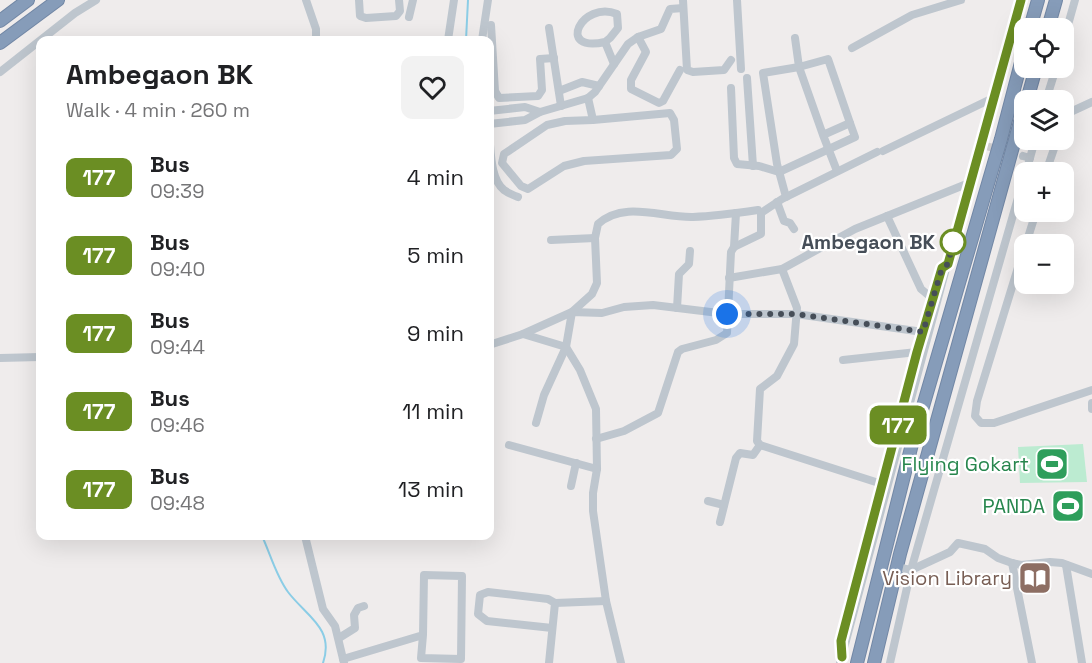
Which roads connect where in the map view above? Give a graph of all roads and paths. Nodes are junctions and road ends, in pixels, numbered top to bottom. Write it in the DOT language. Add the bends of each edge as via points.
graph roads {
  1 [pos="28,0"];
  2 [pos="58,0"];
  3 [pos="96,0"];
  4 [pos="306,0"];
  5 [pos="359,0"];
  6 [pos="399,0"];
  7 [pos="413,0"];
  8 [pos="454,0"];
  9 [pos="488,0"];
  10 [pos="737,0"];
  11 [pos="961,0"];
  12 [pos="1021,0"];
  13 [pos="1038,0"];
  14 [pos="1056,0"];
  15 [pos="1076,0"];
  16 [pos="599,1"];
  17 [pos="683,4"];
  18 [pos="581,9"];
  19 [pos="409,17"];
  20 [pos="1033,18"];
  21 [pos="1051,18"];
  22 [pos="1070,18"];
  23 [pos="0,21"];
  24 [pos="491,25"];
  25 [pos="549,27"];
  26 [pos="46,36"];
  27 [pos="316,36"];
  28 [pos="449,36"];
  29 [pos="484,36"];
  30 [pos="492,36"];
  31 [pos="638,37"];
  32 [pos="795,38"];
  33 [pos="605,42"];
  34 [pos="0,43"];
  35 [pos="36,44"];
  36 [pos="852,48"];
  37 [pos="554,58"];
  38 [pos="731,60"];
  39 [pos="614,63"];
  40 [pos="799,67"];
  41 [pos="680,69"];
  42 [pos="741,69"];
  43 [pos="0,72"];
  44 [pos="494,74"];
  45 [pos="747,78"];
  46 [pos="1017,78"];
  47 [pos="599,86"];
  48 [pos="731,88"];
  49 [pos="559,91"];
  50 [pos="588,98"];
  51 [pos="993,98"];
  52 [pos="1092,102"];
  53 [pos="561,106"];
  54 [pos="1074,109"];
  55 [pos="494,110"];
  56 [pos="540,112"];
  57 [pos="593,120"];
  58 [pos="494,123"];
  59 [pos="850,123"];
  60 [pos="824,135"];
  61 [pos="1014,143"];
  62 [pos="829,148"];
  63 [pos="753,166"];
  64 [pos="494,170"];
  65 [pos="837,171"];
  66 [pos="779,172"];
  67 [pos="969,183"];
  68 [pos="518,197"];
  69 [pos="786,197"];
  70 [pos="777,202"];
  71 [pos="758,210"];
  72 [pos="1014,212"];
  73 [pos="736,213"];
  74 [pos="888,216"];
  75 [pos="794,230"];
  76 [pos="595,238"];
  77 [pos="551,240"];
  78 [pos="734,247"];
  79 [pos="690,251"];
  80 [pos="948,264"];
  81 [pos="782,269"];
  82 [pos="729,278"];
  83 [pos="1014,282"];
  84 [pos="933,299"];
  85 [pos="677,309"];
  86 [pos="572,312"];
  87 [pos="727,314"];
  88 [pos="796,314"];
  89 [pos="923,332"];
  90 [pos="523,334"];
  91 [pos="494,343"];
  92 [pos="566,347"];
  93 [pos="917,352"];
  94 [pos="36,357"];
  95 [pos="0,358"];
  96 [pos="843,360"];
  97 [pos="1092,390"];
  98 [pos="1092,403"];
  99 [pos="1092,409"];
  100 [pos="536,423"];
  101 [pos="596,439"];
  102 [pos="509,445"];
  103 [pos="760,445"];
  104 [pos="576,463"];
  105 [pos="597,469"];
  106 [pos="882,484"];
  107 [pos="571,486"];
  108 [pos="708,501"];
  109 [pos="724,505"];
  110 [pos="720,522"];
  111 [pos="306,540"];
  112 [pos="1012,563"];
  113 [pos="1066,565"];
  114 [pos="896,567"];
  115 [pos="911,570"];
  116 [pos="1092,574"];
  117 [pos="606,601"];
  118 [pos="555,603"];
  119 [pos="364,606"];
  120 [pos="552,628"];
  121 [pos="423,635"];
  122 [pos="339,638"];
  123 [pos="841,660"];
  124 [pos="343,661"];
  125 [pos="549,663"];
  126 [pos="621,663"];
  127 [pos="857,663"];
  128 [pos="874,663"];
  129 [pos="890,663"];
  130 [pos="1032,663"];
  131 [pos="1082,663"];
  1 -- 23 [label="highway"];
  2 -- 34 [label="highway"];
  3 -- 26 [label="street"];
  4 -- 27 [label="street"];
  5 -- 6 [label="street" via="360,16 366,18 396,16 400,11"];
  7 -- 19 [label="street"];
  8 -- 28 [label="street"];
  9 -- 29 [label="street"];
  10 -- 42 [label="street"];
  11 -- 36 [label="street" via="912,15"];
  12 -- 51 [label="street"];
  13 -- 20 [label="highway"];
  14 -- 21 [label="highway"];
  15 -- 22 [label="street"];
  16 -- 33 [label="street" via="612,8 619,21 615,33"];
  17 -- 31 [label="street" via="670,9 661,29"];
  17 -- 38 [label="street" via="688,72 724,70"];
  18 -- 33 [label="street" via="576,21 580,35 597,44"];
  24 -- 30 [label="street"];
  25 -- 37 [label="street"];
  31 -- 39 [label="street"];
  31 -- 41 [label="street" via="646,52 631,80 631,89 659,103"];
  32 -- 40 [label="street"];
  33 -- 39 [label="street"];
  35 -- 43 [label="street"];
  37 -- 44 [label="street" via="540,59 542,90 538,96 499,98"];
  37 -- 49 [label="street"];
  39 -- 47 [label="street"];
  40 -- 59 [label="street" via="828,59"];
  40 -- 60 [label="street"];
  40 -- 66 [label="street" via="763,73"];
  45 -- 63 [label="street"];
  46 -- 127 [label="highway" via="912,444"];
  47 -- 49 [label="street" via="582,82"];
  47 -- 50 [label="street"];
  48 -- 63 [label="street" via="734,158 737,164"];
  49 -- 53 [label="street"];
  50 -- 53 [label="street"];
  50 -- 57 [label="street"];
  51 -- 65 [label="street"];
  51 -- 67 [label="street" via="983,145"];
  52 -- 54 [label="street"];
  53 -- 56 [label="street"];
  55 -- 56 [label="street" via="525,107"];
  56 -- 58 [label="street" via="525,120"];
  57 -- 57 [label="street" via="547,126 504,154 502,163 528,189 564,166 671,155 676,149 674,120 669,113"];
  59 -- 60 [label="street"];
  59 -- 62 [label="street" via="855,137"];
  60 -- 62 [label="street"];
  61 -- 114 [label="highway"];
  62 -- 65 [label="street"];
  62 -- 66 [label="street"];
  63 -- 66 [label="street"];
  64 -- 68 [label="street" via="502,189"];
  65 -- 69 [label="street"];
  66 -- 69 [label="street"];
  67 -- 74 [label="street"];
  67 -- 80 [label="street"];
  69 -- 70 [label="street"];
  70 -- 75 [label="street" via="784,221"];
  70 -- 78 [label="street" via="761,213 760,234"];
  71 -- 73 [label="street"];
  72 -- 115 [label="street"];
  73 -- 76 [label="street" via="694,217 622,213 598,224"];
  73 -- 78 [label="street"];
  74 -- 81 [label="street" via="855,229"];
  74 -- 84 [label="street" via="921,289"];
  76 -- 77 [label="street"];
  76 -- 86 [label="street" via="596,289"];
  78 -- 82 [label="street"];
  79 -- 85 [label="street" via="689,264 679,274"];
  80 -- 84 [label="street" via="942,268"];
  80 -- 123 [label="street"];
  81 -- 82 [label="street"];
  81 -- 88 [label="street" via="796,303"];
  82 -- 87 [label="street"];
  83 -- 97 [label="street" via="975,416 981,423 994,423"];
  84 -- 89 [label="street"];
  85 -- 86 [label="street" via="653,305 602,313"];
  85 -- 87 [label="street"];
  86 -- 90 [label="street"];
  86 -- 92 [label="street"];
  87 -- 88 [label="street"];
  87 -- 101 [label="street" via="727,333 678,352 658,413 624,431"];
  88 -- 89 [label="street"];
  88 -- 103 [label="street" via="794,344 777,376 760,389"];
  89 -- 93 [label="street"];
  90 -- 91 [label="street"];
  90 -- 92 [label="street"];
  92 -- 100 [label="street"];
  92 -- 101 [label="street" via="596,409"];
  93 -- 96 [label="street"];
  93 -- 106 [label="street"];
  94 -- 95 [label="street"];
  98 -- 99 [label="street"];
  101 -- 105 [label="street"];
  102 -- 104 [label="street"];
  103 -- 106 [label="street"];
  103 -- 109 [label="street" via="753,455 740,453 736,458"];
  104 -- 105 [label="street"];
  104 -- 107 [label="street"];
  105 -- 117 [label="street" via="593,511"];
  106 -- 123 [label="street" via="841,641"];
  108 -- 109 [label="street"];
  109 -- 110 [label="street"];
  111 -- 122 [label="street" via="323,609"];
  112 -- 113 [label="street"];
  112 -- 115 [label="street" via="985,549 958,543 950,552"];
  112 -- 130 [label="street"];
  113 -- 116 [label="street"];
  113 -- 131 [label="street"];
  114 -- 115 [label="street"];
  114 -- 128 [label="highway"];
  115 -- 129 [label="street"];
  117 -- 118 [label="street"];
  117 -- 126 [label="street"];
  118 -- 120 [label="street"];
  118 -- 120 [label="street" via="488,592 480,595 478,614 487,621"];
  119 -- 122 [label="street" via="354,615 355,628"];
  120 -- 125 [label="street"];
  121 -- 121 [label="street" via="424,575 462,576 461,659 421,658"];
  121 -- 124 [label="street"];
  122 -- 124 [label="street"];
}
